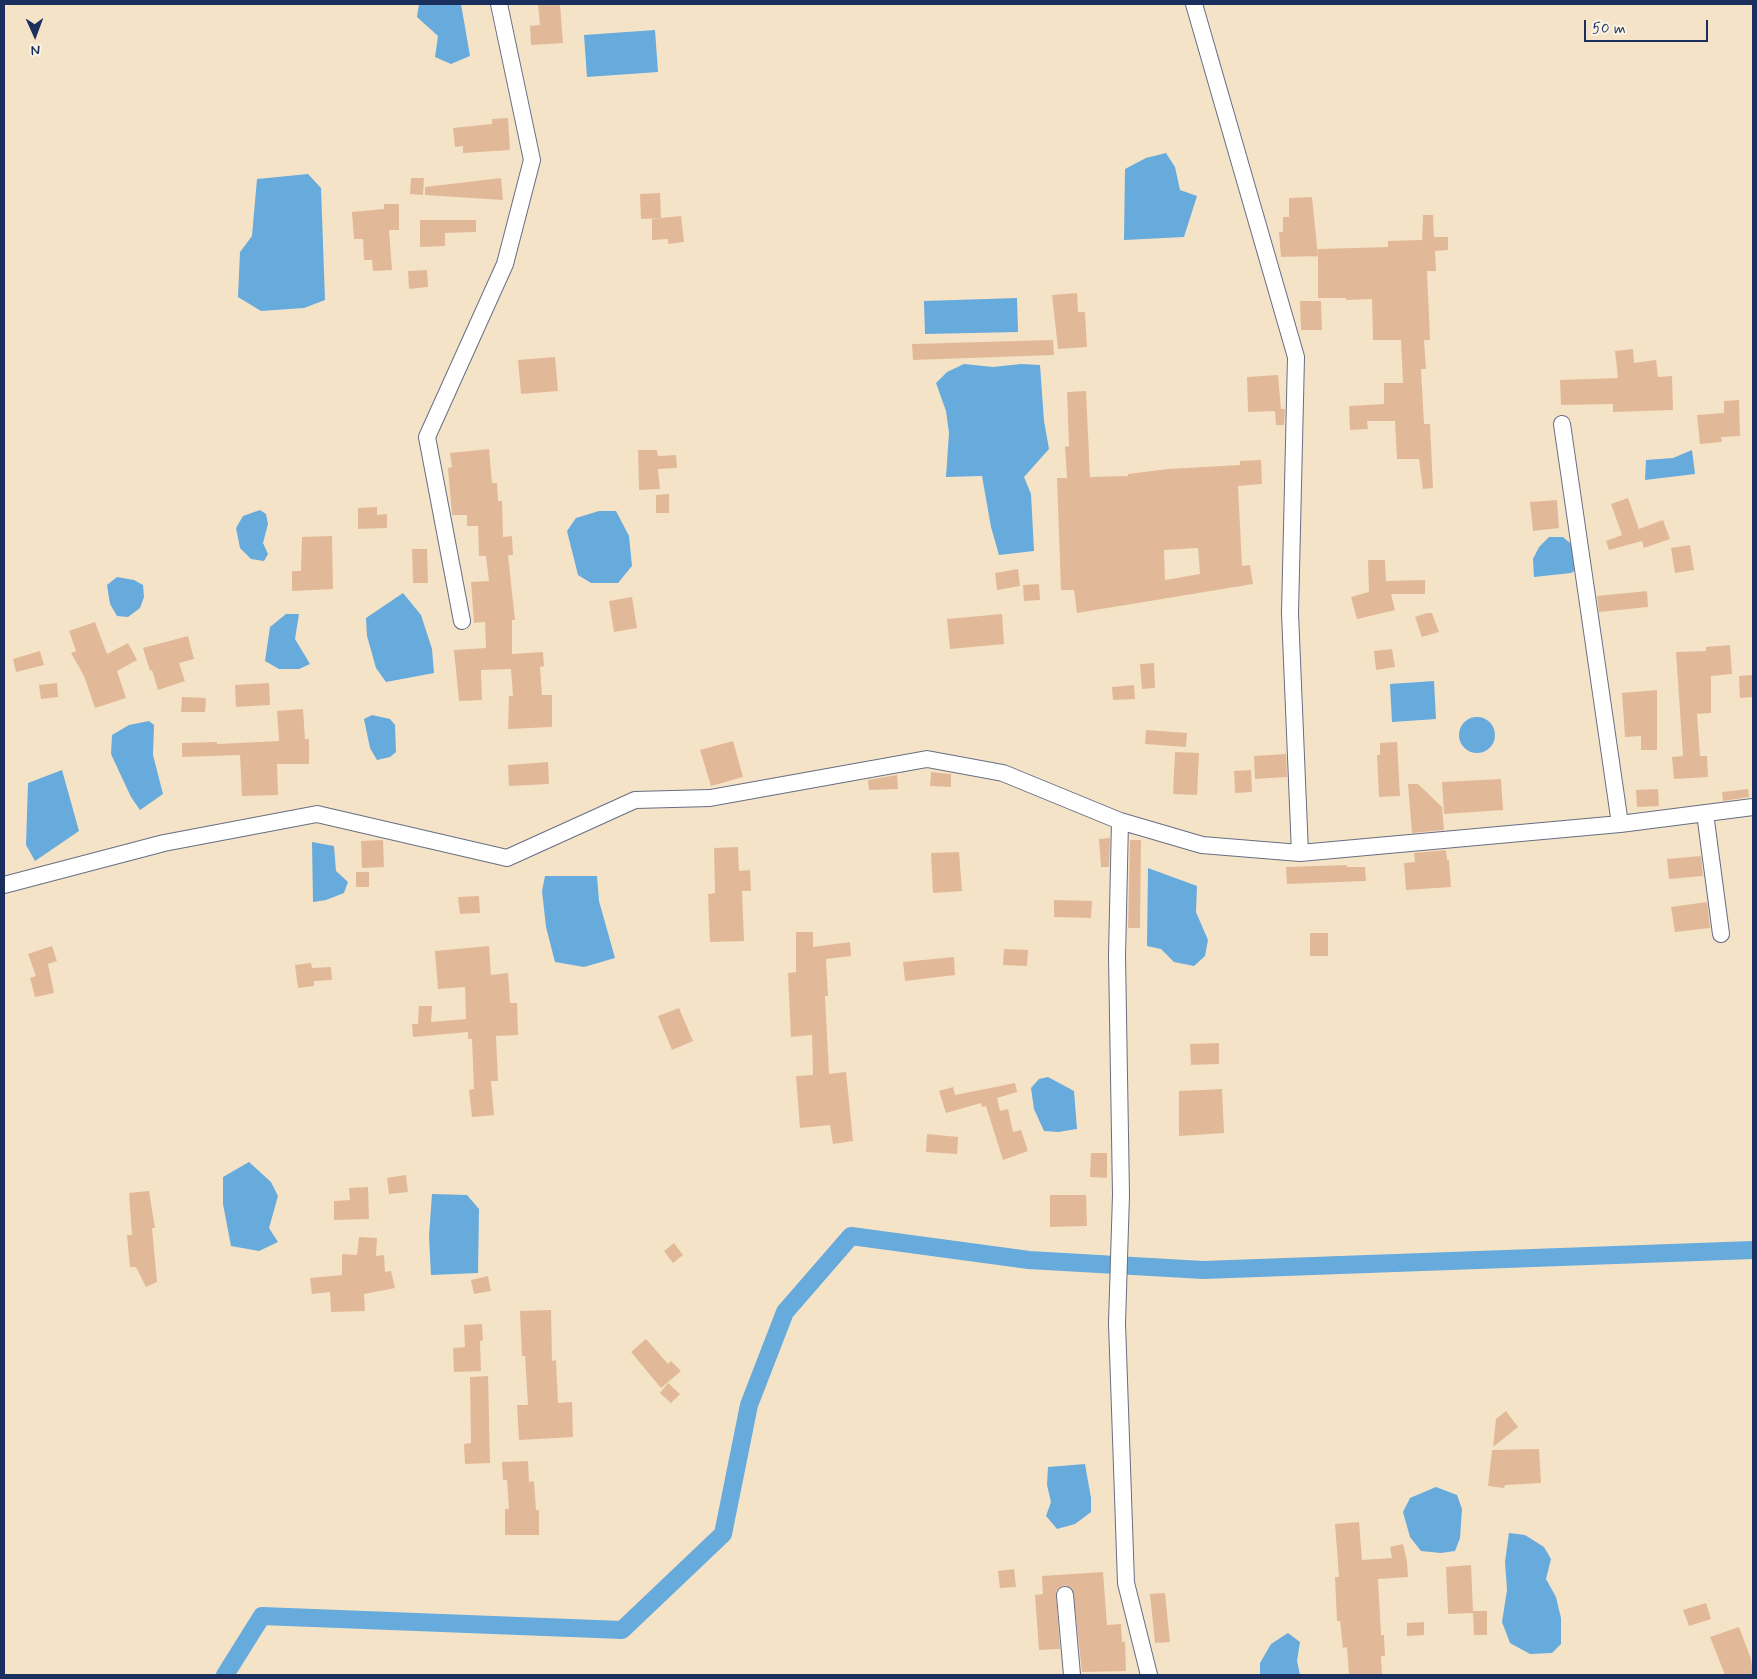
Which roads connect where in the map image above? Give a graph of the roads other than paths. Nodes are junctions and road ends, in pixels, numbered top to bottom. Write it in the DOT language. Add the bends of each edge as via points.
graph roads {
  1 [pos="499,4"];
  2 [pos="1194,4"];
  3 [pos="1562,424"];
  4 [pos="462,621"];
  5 [pos="1753,807"];
  6 [pos="1705,813"];
  7 [pos="1120,820"];
  8 [pos="1620,824"];
  9 [pos="1300,853"];
  10 [pos="4,886"];
  11 [pos="1721,934"];
  12 [pos="1065,1595"];
  13 [pos="1072,1675"];
  14 [pos="1149,1675"];
  1 -- 4 [label="street" via="532,160 504,264 427,437"];
  2 -- 9 [label="street" via="1296,357 1290,613"];
  3 -- 8 [label="street"];
  5 -- 6 [label="street"];
  6 -- 8 [label="street"];
  6 -- 11 [label="street"];
  7 -- 9 [label="street" via="1202,845"];
  7 -- 10 [label="street" via="1003,774 927,759 710,798 634,800 507,858 318,814 164,844"];
  7 -- 14 [label="street" via="1117,956 1121,1195 1117,1324 1126,1583"];
  8 -- 9 [label="street"];
  12 -- 13 [label="street"];
}
